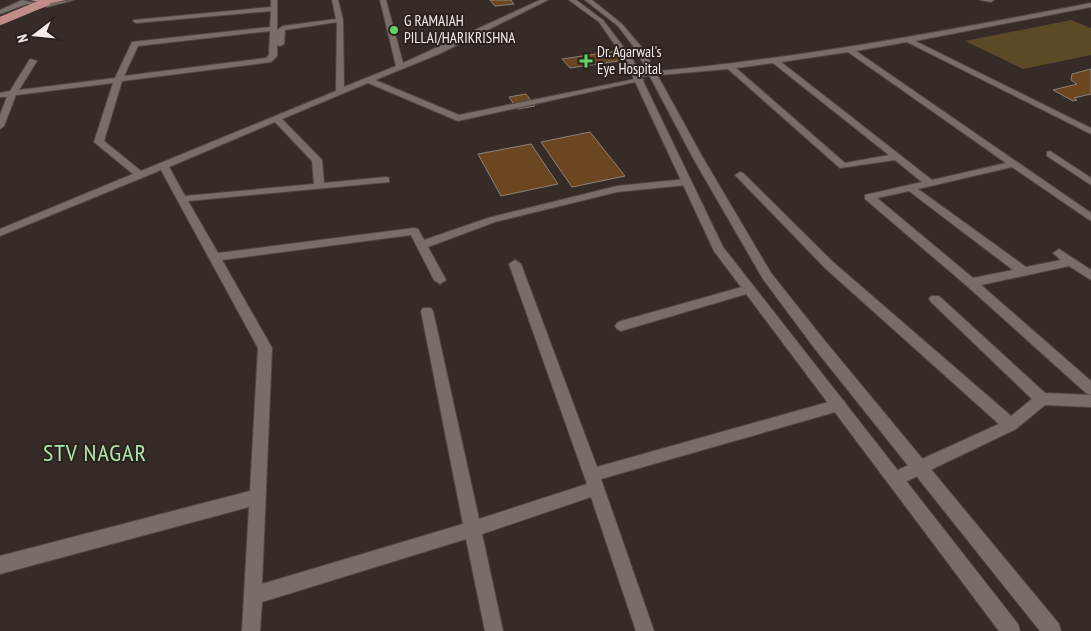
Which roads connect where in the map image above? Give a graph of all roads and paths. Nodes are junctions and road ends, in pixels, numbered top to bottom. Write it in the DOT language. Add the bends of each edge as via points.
graph roads {
  1 [pos="35,0"];
  2 [pos="63,0"];
  3 [pos="71,0"];
  4 [pos="274,0"];
  5 [pos="335,0"];
  6 [pos="383,0"];
  7 [pos="545,0"];
  8 [pos="572,0"];
  9 [pos="588,0"];
  10 [pos="983,0"];
  11 [pos="991,0"];
  12 [pos="26,1"];
  13 [pos="47,3"];
  14 [pos="600,5"];
  15 [pos="1091,5"];
  16 [pos="273,9"];
  17 [pos="0,14"];
  18 [pos="340,20"];
  19 [pos="136,21"];
  20 [pos="0,22"];
  21 [pos="273,29"];
  22 [pos="908,40"];
  23 [pos="849,49"];
  24 [pos="279,59"];
  25 [pos="774,60"];
  26 [pos="34,61"];
  27 [pos="729,66"];
  28 [pos="400,67"];
  29 [pos="654,74"];
  30 [pos="639,78"];
  31 [pos="118,80"];
  32 [pos="368,80"];
  33 [pos="340,92"];
  34 [pos="12,94"];
  35 [pos="0,95"];
  36 [pos="276,118"];
  37 [pos="0,126"];
  38 [pos="1091,131"];
  39 [pos="1050,154"];
  40 [pos="896,157"];
  41 [pos="1014,164"];
  42 [pos="163,165"];
  43 [pos="140,174"];
  44 [pos="740,175"];
  45 [pos="386,180"];
  46 [pos="686,182"];
  47 [pos="1091,182"];
  48 [pos="930,183"];
  49 [pos="319,186"];
  50 [pos="911,188"];
  51 [pos="182,199"];
  52 [pos="1086,209"];
  53 [pos="1091,218"];
  54 [pos="0,233"];
  55 [pos="421,245"];
  56 [pos="1059,253"];
  57 [pos="214,257"];
  58 [pos="1070,262"];
  59 [pos="515,264"];
  60 [pos="1024,272"];
  61 [pos="1091,276"];
  62 [pos="440,280"];
  63 [pos="971,283"];
  64 [pos="749,289"];
  65 [pos="935,299"];
  66 [pos="427,311"];
  67 [pos="621,326"];
  68 [pos="1091,389"];
  69 [pos="1042,398"];
  70 [pos="1091,401"];
  71 [pos="839,405"];
  72 [pos="1011,425"];
  73 [pos="921,468"];
  74 [pos="895,480"];
  75 [pos="594,482"];
  76 [pos="257,496"];
  77 [pos="473,529"];
  78 [pos="0,565"];
  79 [pos="252,596"];
  80 [pos="251,631"];
  81 [pos="494,631"];
  82 [pos="645,631"];
  83 [pos="1011,631"];
  84 [pos="1052,631"];
  1 -- 13 [label="main road, bridge"];
  1 -- 17 [label="main road"];
  2 -- 13 [label="main road"];
  3 -- 13 [label="street"];
  4 -- 16 [label="street"];
  5 -- 18 [label="street"];
  6 -- 28 [label="street"];
  7 -- 28 [label="street"];
  8 -- 30 [label="street" via="601,21"];
  9 -- 14 [label="street"];
  10 -- 11 [label="street"];
  12 -- 13 [label="street"];
  12 -- 17 [label="street"];
  13 -- 20 [label="street"];
  14 -- 29 [label="street" via="630,36"];
  15 -- 22 [label="street"];
  16 -- 19 [label="street"];
  16 -- 21 [label="street"];
  18 -- 24 [label="street" via="283,28 280,31"];
  18 -- 33 [label="street"];
  21 -- 31 [label="street" via="135,44"];
  21 -- 31 [label="street" via="273,56 268,60"];
  22 -- 23 [label="street"];
  22 -- 38 [label="street"];
  23 -- 25 [label="street"];
  23 -- 41 [label="street"];
  25 -- 27 [label="street"];
  25 -- 40 [label="street"];
  26 -- 34 [label="street"];
  27 -- 29 [label="street"];
  27 -- 40 [label="street" via="843,166"];
  28 -- 32 [label="street"];
  29 -- 30 [label="street"];
  29 -- 73 [label="street" via="698,158 767,276"];
  30 -- 32 [label="street" via="458,118"];
  30 -- 46 [label="street"];
  31 -- 34 [label="street"];
  31 -- 43 [label="street" via="99,142"];
  32 -- 33 [label="street"];
  33 -- 36 [label="street"];
  34 -- 35 [label="street"];
  34 -- 37 [label="street"];
  36 -- 42 [label="street"];
  36 -- 49 [label="street" via="317,160"];
  39 -- 47 [label="street"];
  40 -- 48 [label="street"];
  41 -- 48 [label="street"];
  41 -- 52 [label="street"];
  42 -- 43 [label="street"];
  42 -- 51 [label="street"];
  43 -- 54 [label="street"];
  44 -- 72 [label="street" via="828,265"];
  45 -- 49 [label="street"];
  46 -- 55 [label="street" via="616,189 492,220"];
  46 -- 64 [label="street" via="718,248"];
  48 -- 50 [label="street"];
  49 -- 51 [label="street"];
  50 -- 60 [label="street"];
  50 -- 63 [label="street" via="869,197"];
  51 -- 57 [label="street"];
  52 -- 53 [label="street"];
  55 -- 57 [label="street" via="414,232"];
  55 -- 62 [label="street"];
  56 -- 58 [label="street"];
  57 -- 76 [label="street" via="265,348"];
  58 -- 60 [label="street"];
  58 -- 61 [label="street"];
  59 -- 75 [label="street"];
  60 -- 63 [label="street"];
  63 -- 68 [label="street"];
  64 -- 67 [label="street"];
  64 -- 71 [label="street"];
  65 -- 69 [label="street"];
  66 -- 77 [label="street"];
  69 -- 70 [label="street"];
  69 -- 72 [label="street"];
  71 -- 74 [label="street"];
  71 -- 75 [label="street"];
  72 -- 73 [label="street"];
  73 -- 74 [label="street"];
  73 -- 84 [label="street"];
  74 -- 83 [label="street"];
  75 -- 77 [label="street"];
  75 -- 82 [label="street"];
  76 -- 78 [label="street"];
  76 -- 79 [label="street"];
  77 -- 79 [label="street"];
  77 -- 81 [label="street"];
  79 -- 80 [label="street"];
}
